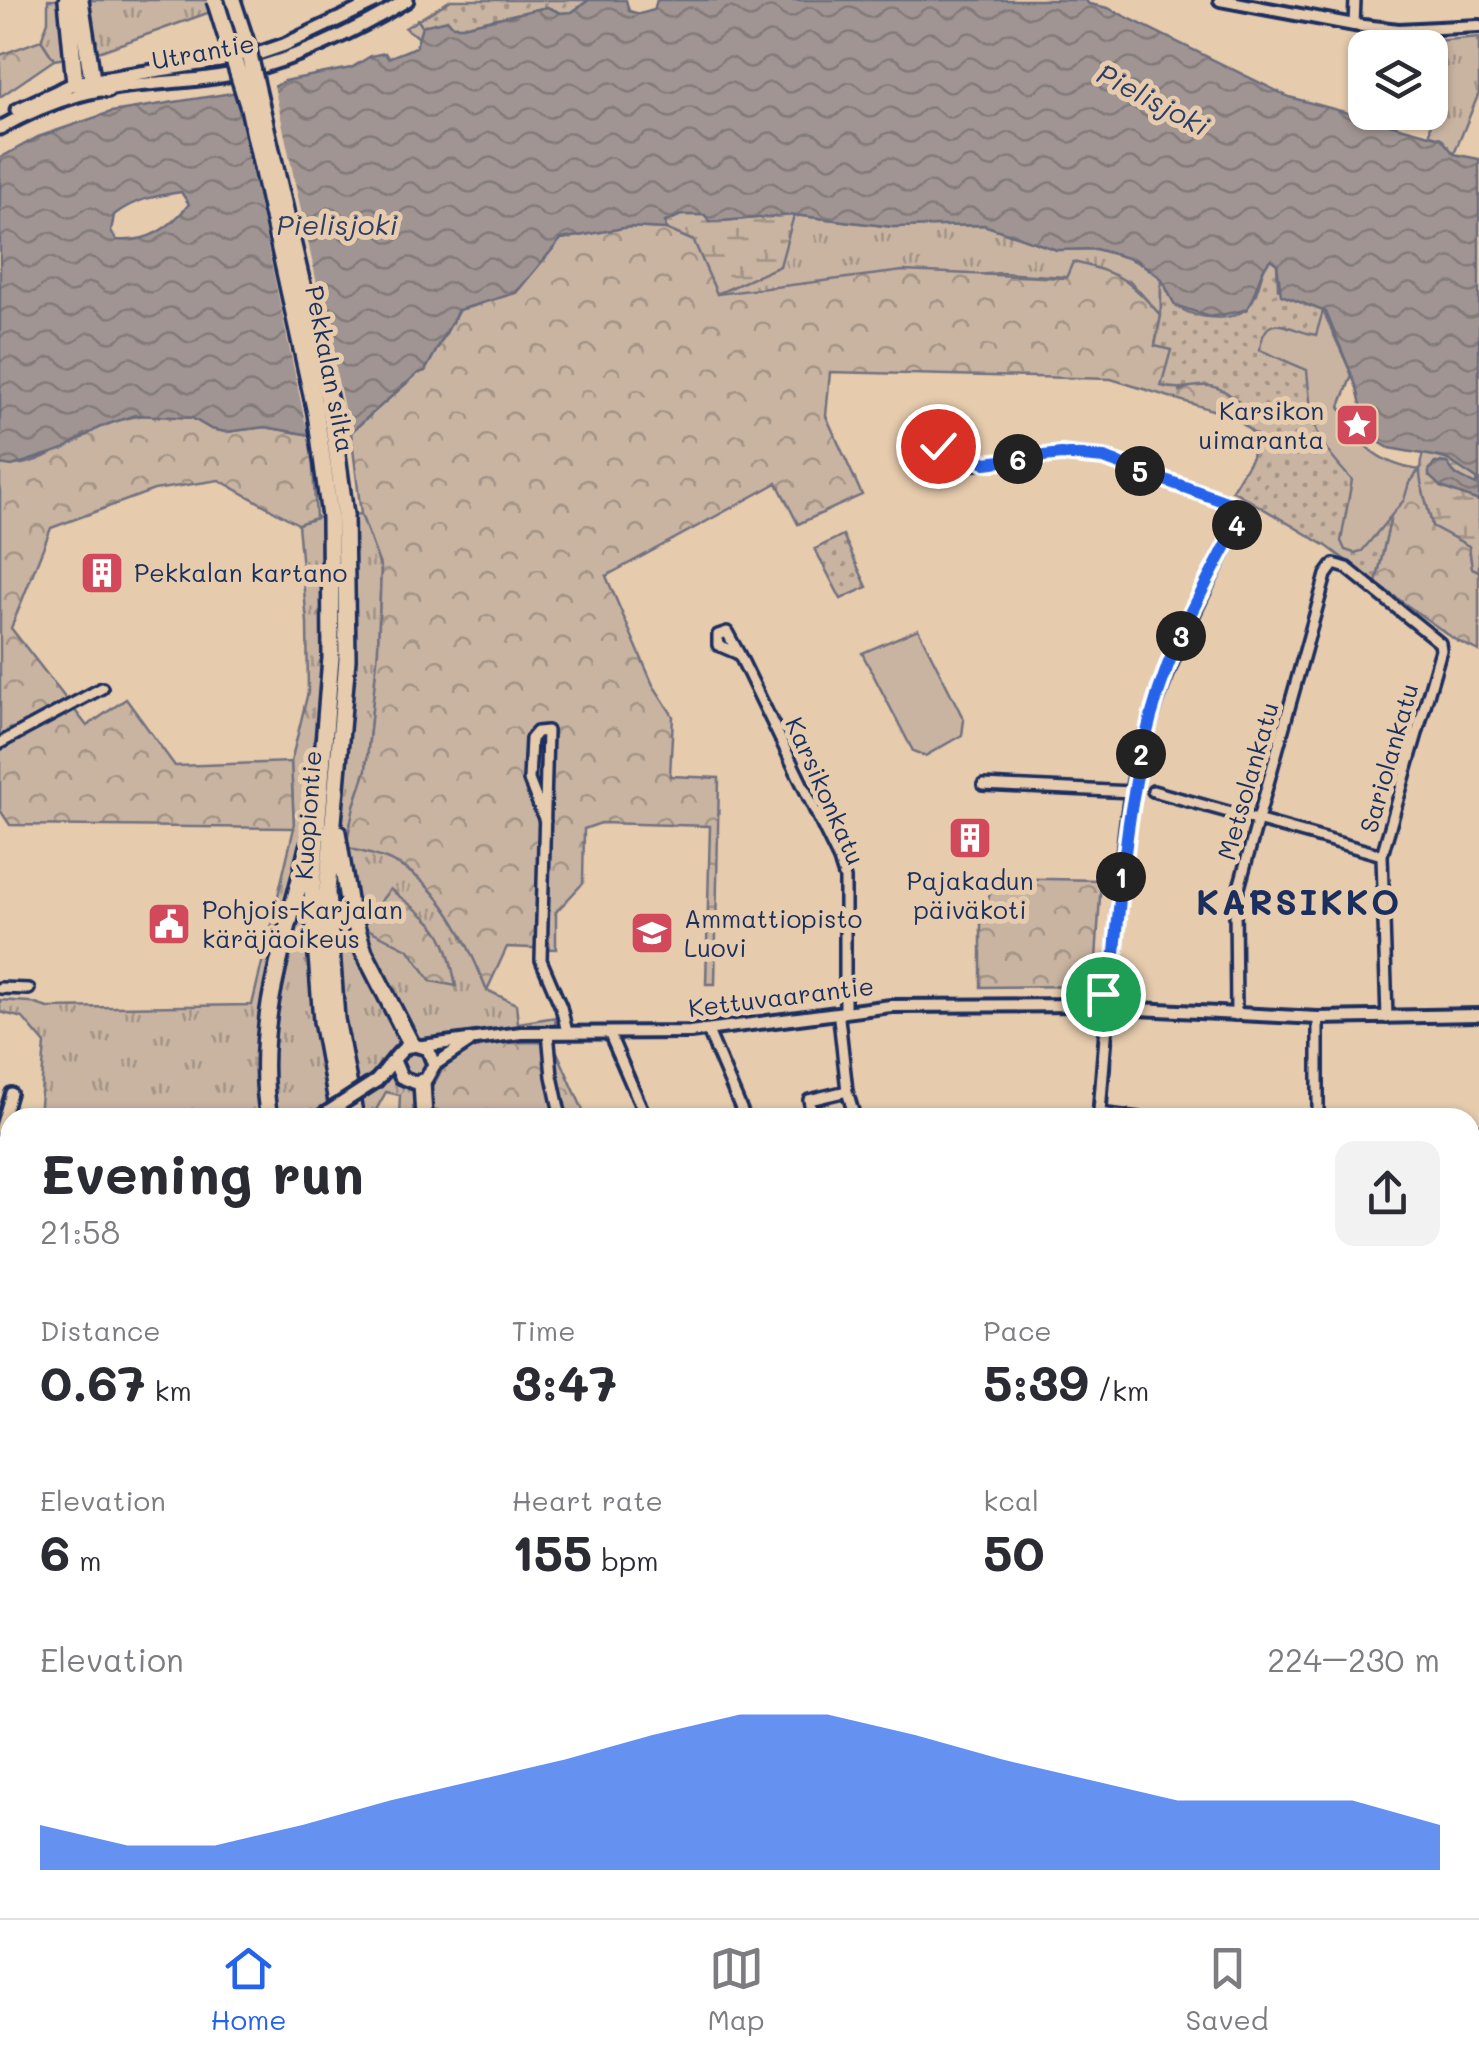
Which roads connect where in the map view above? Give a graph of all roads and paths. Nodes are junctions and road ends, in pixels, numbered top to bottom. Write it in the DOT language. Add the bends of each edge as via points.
graph roads {
  1 [pos="67,0"];
  2 [pos="80,0"];
  3 [pos="215,0"];
  4 [pos="232,0"];
  5 [pos="379,0"];
  6 [pos="407,0"];
  7 [pos="1220,0"];
  8 [pos="1356,0"];
  9 [pos="1354,25"];
  10 [pos="1479,26"];
  11 [pos="84,86"];
  12 [pos="108,89"];
  13 [pos="0,120"];
  14 [pos="0,128"];
  15 [pos="985,463"];
  16 [pos="1243,513"];
  17 [pos="338,516"];
  18 [pos="1334,564"];
  19 [pos="739,654"];
  20 [pos="102,688"];
  21 [pos="0,742"];
  22 [pos="983,785"];
  23 [pos="1154,791"];
  24 [pos="1132,792"];
  25 [pos="326,802"];
  26 [pos="1258,820"];
  27 [pos="545,821"];
  28 [pos="1382,855"];
  29 [pos="0,988"];
  30 [pos="30,988"];
  31 [pos="1110,994"];
  32 [pos="1094,1005"];
  33 [pos="1119,1008"];
  34 [pos="842,1014"];
  35 [pos="1236,1014"];
  36 [pos="1479,1016"];
  37 [pos="1107,1018"];
  38 [pos="1318,1018"];
  39 [pos="1387,1018"];
  40 [pos="708,1031"];
  41 [pos="548,1032"];
  42 [pos="567,1032"];
  43 [pos="610,1034"];
  44 [pos="474,1039"];
  45 [pos="417,1045"];
  46 [pos="395,1062"];
  47 [pos="434,1066"];
  48 [pos="401,1077"];
  49 [pos="376,1081"];
  50 [pos="422,1082"];
  51 [pos="847,1091"];
  52 [pos="11,1093"];
  53 [pos="7,1108"];
  54 [pos="268,1108"];
  55 [pos="334,1108"];
  56 [pos="338,1108"];
  57 [pos="353,1108"];
  58 [pos="423,1108"];
  59 [pos="559,1108"];
  60 [pos="642,1108"];
  61 [pos="742,1108"];
  62 [pos="811,1108"];
  63 [pos="852,1108"];
  64 [pos="1100,1108"];
  65 [pos="1318,1108"];
  1 -- 11 [label="highway"];
  2 -- 11 [label="highway"];
  3 -- 17 [label="highway, Pekkalan silta, bridge" via="248,108"];
  4 -- 17 [label="highway, Pekkalan silta, bridge" via="263,104 326,391"];
  5 -- 11 [label="main road, Utrantie" via="252,56"];
  6 -- 12 [label="main road, Utrantie" via="321,45 243,72"];
  7 -- 9 [label="street"];
  8 -- 9 [label="street"];
  9 -- 10 [label="street"];
  11 -- 12 [label="highway"];
  11 -- 13 [label="main road, Utrantie"];
  11 -- 14 [label="main road, Utrantie"];
  15 -- 15 [label="street" via="953,444 933,452 938,466"];
  15 -- 16 [label="street" via="1061,454 1104,458"];
  16 -- 24 [label="street" via="1168,664"];
  17 -- 25 [label="highway, Kuopiontie" via="347,648"];
  18 -- 26 [label="street, Metsolankatu"];
  18 -- 28 [label="street, Sariolankatu" via="1440,643"];
  19 -- 34 [label="street, Karsikonkatu" via="845,879"];
  20 -- 21 [label="street"];
  22 -- 24 [label="street"];
  23 -- 26 [label="street"];
  24 -- 31 [label="street"];
  25 -- 45 [label="highway" via="364,952"];
  25 -- 54 [label="highway" via="266,1015"];
  25 -- 56 [label="highway, Kuopiontie" via="312,890 314,944"];
  25 -- 57 [label="highway, Kuopiontie" via="329,943"];
  26 -- 28 [label="street"];
  26 -- 35 [label="street, Metsolankatu" via="1233,912"];
  27 -- 27 [label="street" via="547,749 547,730 531,738 529,780"];
  27 -- 42 [label="street" via="541,960"];
  28 -- 39 [label="street, Sariolankatu"];
  29 -- 30 [label="street"];
  31 -- 32 [label="street"];
  31 -- 33 [label="street"];
  32 -- 34 [label="street, Kettuvaarantie" via="924,1004"];
  32 -- 37 [label="street"];
  33 -- 35 [label="street"];
  33 -- 37 [label="street"];
  34 -- 40 [label="street, Kettuvaarantie"];
  34 -- 51 [label="street, Karsikonkatu"];
  35 -- 38 [label="street"];
  36 -- 39 [label="street"];
  37 -- 64 [label="street"];
  38 -- 39 [label="street"];
  38 -- 65 [label="street"];
  40 -- 43 [label="street, Kettuvaarantie"];
  40 -- 61 [label="street"];
  41 -- 42 [label="street, Kettuvaarantie"];
  41 -- 44 [label="street, Kettuvaarantie"];
  41 -- 59 [label="street"];
  42 -- 43 [label="street, Kettuvaarantie"];
  43 -- 60 [label="street"];
  44 -- 45 [label="street, Kettuvaarantie"];
  44 -- 47 [label="street, Kettuvaarantie"];
  45 -- 46 [label="main road" via="400,1051"];
  45 -- 47 [label="main road" via="432,1054"];
  46 -- 48 [label="main road"];
  46 -- 49 [label="main road"];
  47 -- 50 [label="main road"];
  48 -- 49 [label="main road"];
  48 -- 50 [label="main road"];
  49 -- 55 [label="main road, bridge"];
  50 -- 58 [label="highway"];
  51 -- 62 [label="street" via="809,1100"];
  51 -- 63 [label="street, Karsikonkatu"];
  52 -- 53 [label="street"];
}
